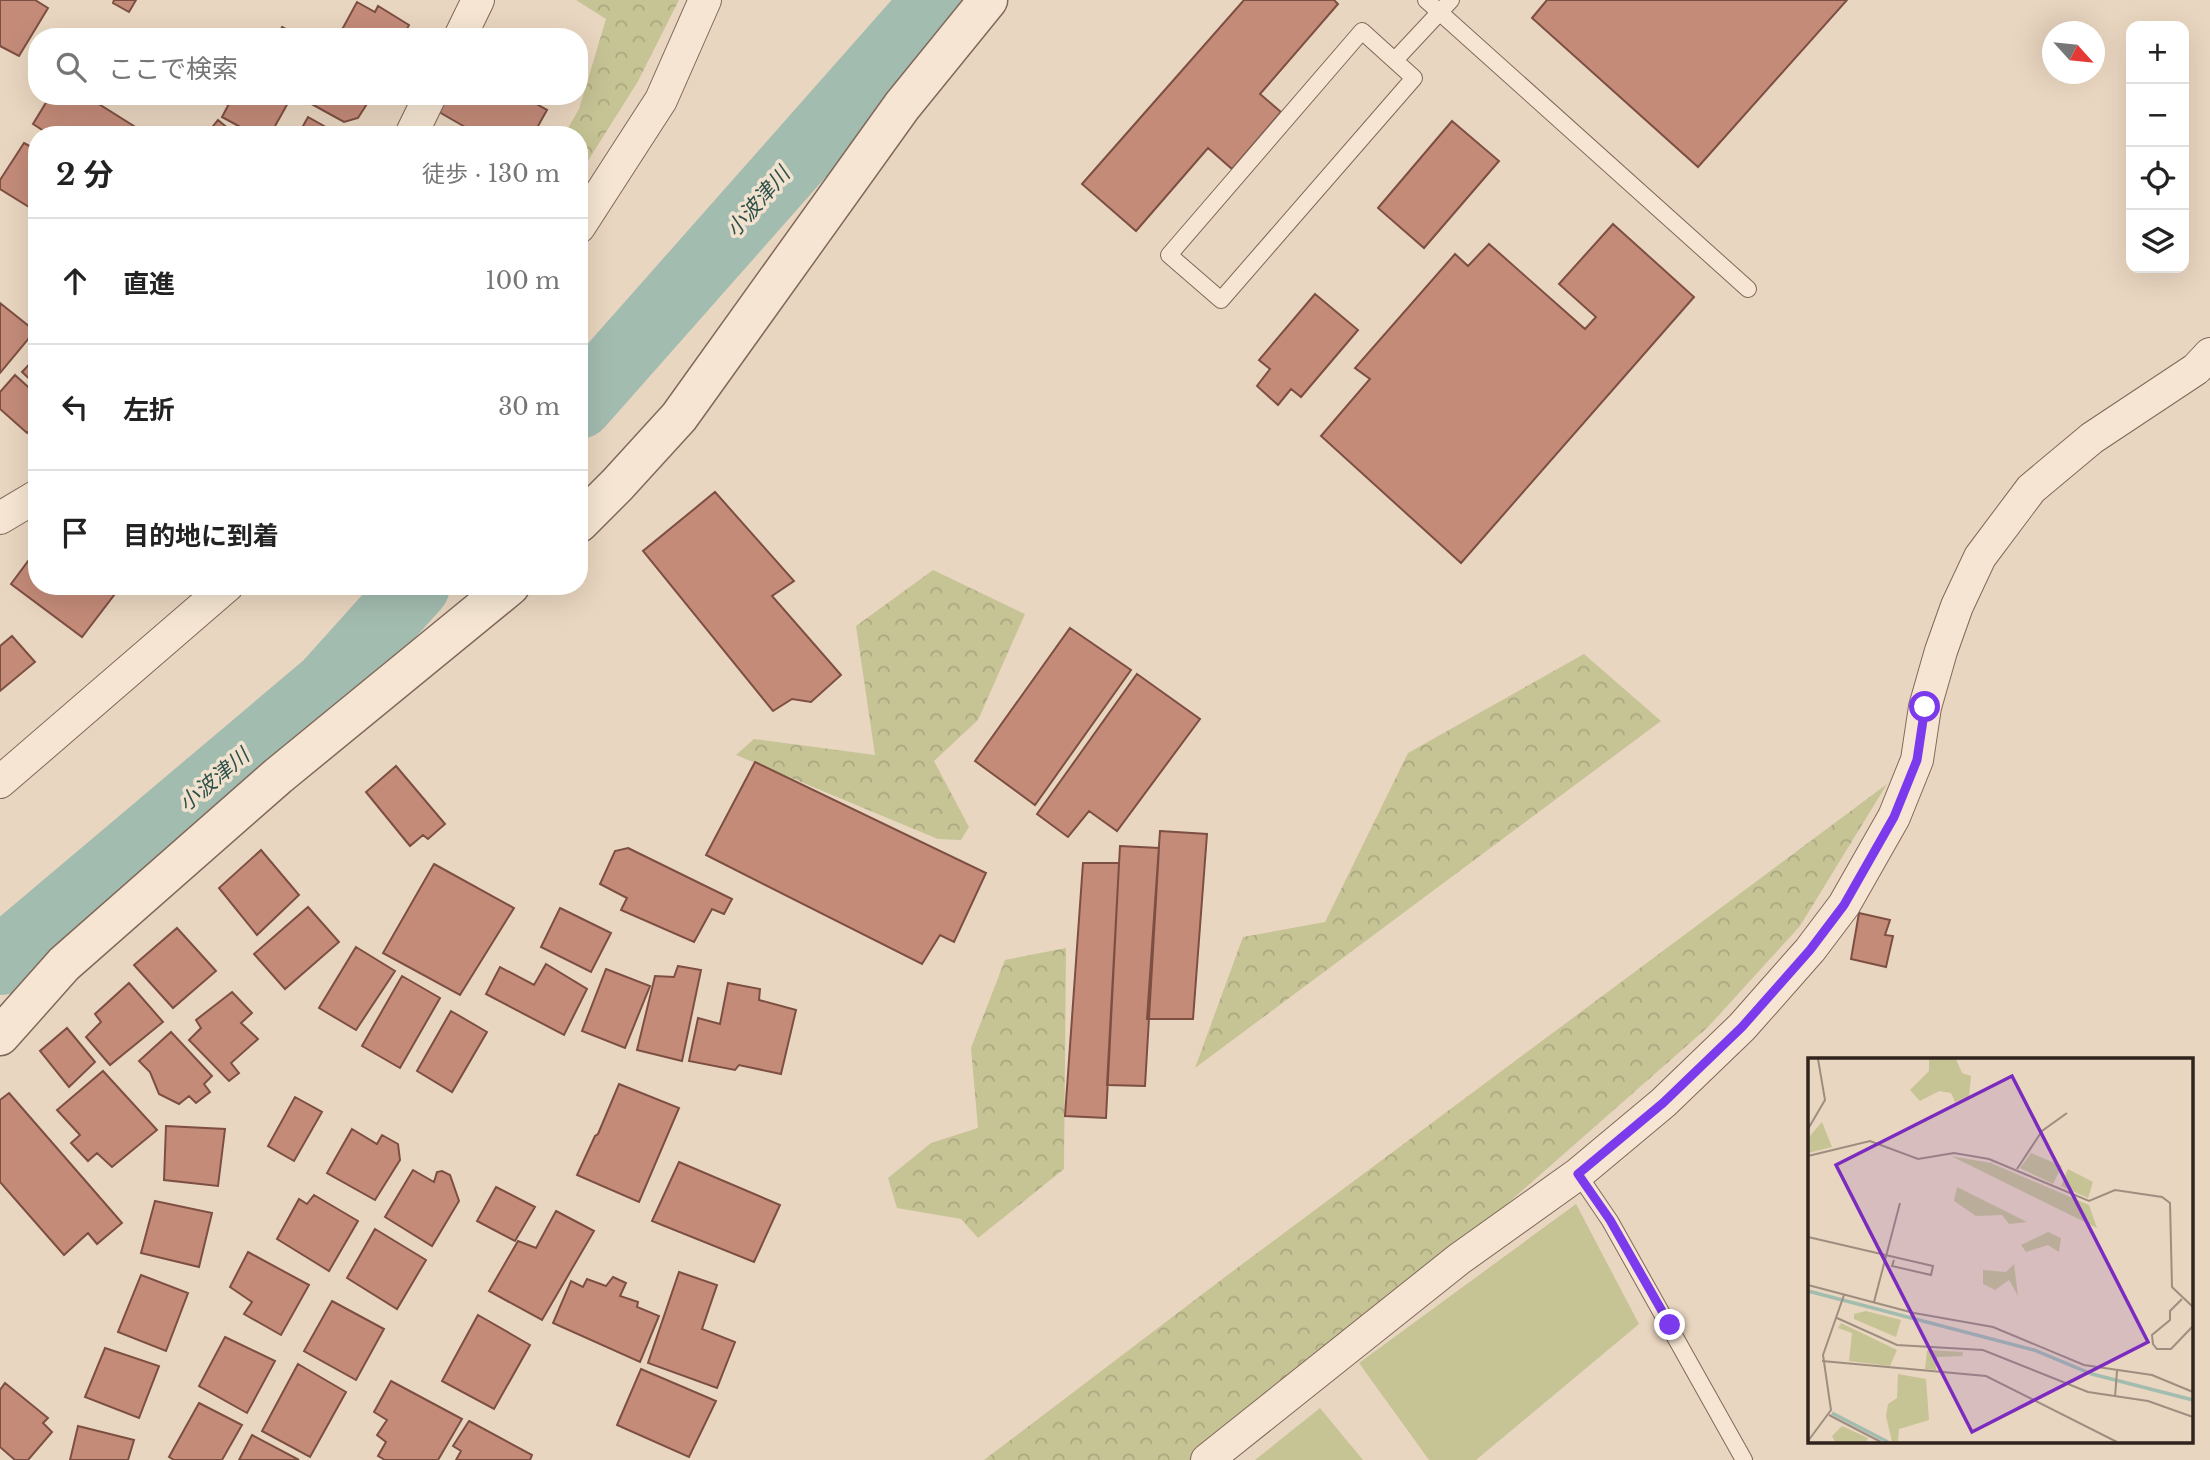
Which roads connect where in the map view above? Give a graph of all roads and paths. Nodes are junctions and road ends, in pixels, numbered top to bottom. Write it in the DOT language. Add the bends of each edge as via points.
graph roads {
  1 [pos="478,0"];
  2 [pos="705,0"];
  3 [pos="988,0"];
  4 [pos="1426,0"];
  5 [pos="1445,6"];
  6 [pos="464,28"];
  7 [pos="1395,60"];
  8 [pos="426,105"];
  9 [pos="415,126"];
  10 [pos="588,213"];
  11 [pos="1748,289"];
  12 [pos="2210,354"];
  13 [pos="28,501"];
  14 [pos="588,514"];
  15 [pos="0,517"];
  16 [pos="217,595"];
  17 [pos="499,595"];
  18 [pos="0,782"];
  19 [pos="0,1036"];
  20 [pos="1578,1174"];
  21 [pos="1207,1460"];
  22 [pos="1744,1460"];
  1 -- 6 [label="street"];
  2 -- 10 [label="street" via="661,100"];
  3 -- 14 [label="street" via="902,106 679,417"];
  4 -- 5 [label="lane"];
  5 -- 7 [label="lane"];
  5 -- 11 [label="lane"];
  7 -- 7 [label="lane" via="1414,78 1221,299 1169,255 1362,30"];
  8 -- 9 [label="street"];
  12 -- 20 [label="street" via="2196,369 2092,438 2031,489 1980,557 1957,606 1925,707 1917,760 1894,817 1844,905 1742,1027 1663,1103"];
  13 -- 15 [label="street"];
  16 -- 18 [label="street"];
  17 -- 19 [label="street" via="278,776 64,964"];
  20 -- 21 [label="street" via="1459,1259"];
  20 -- 22 [label="lane" via="1610,1220"];
}
